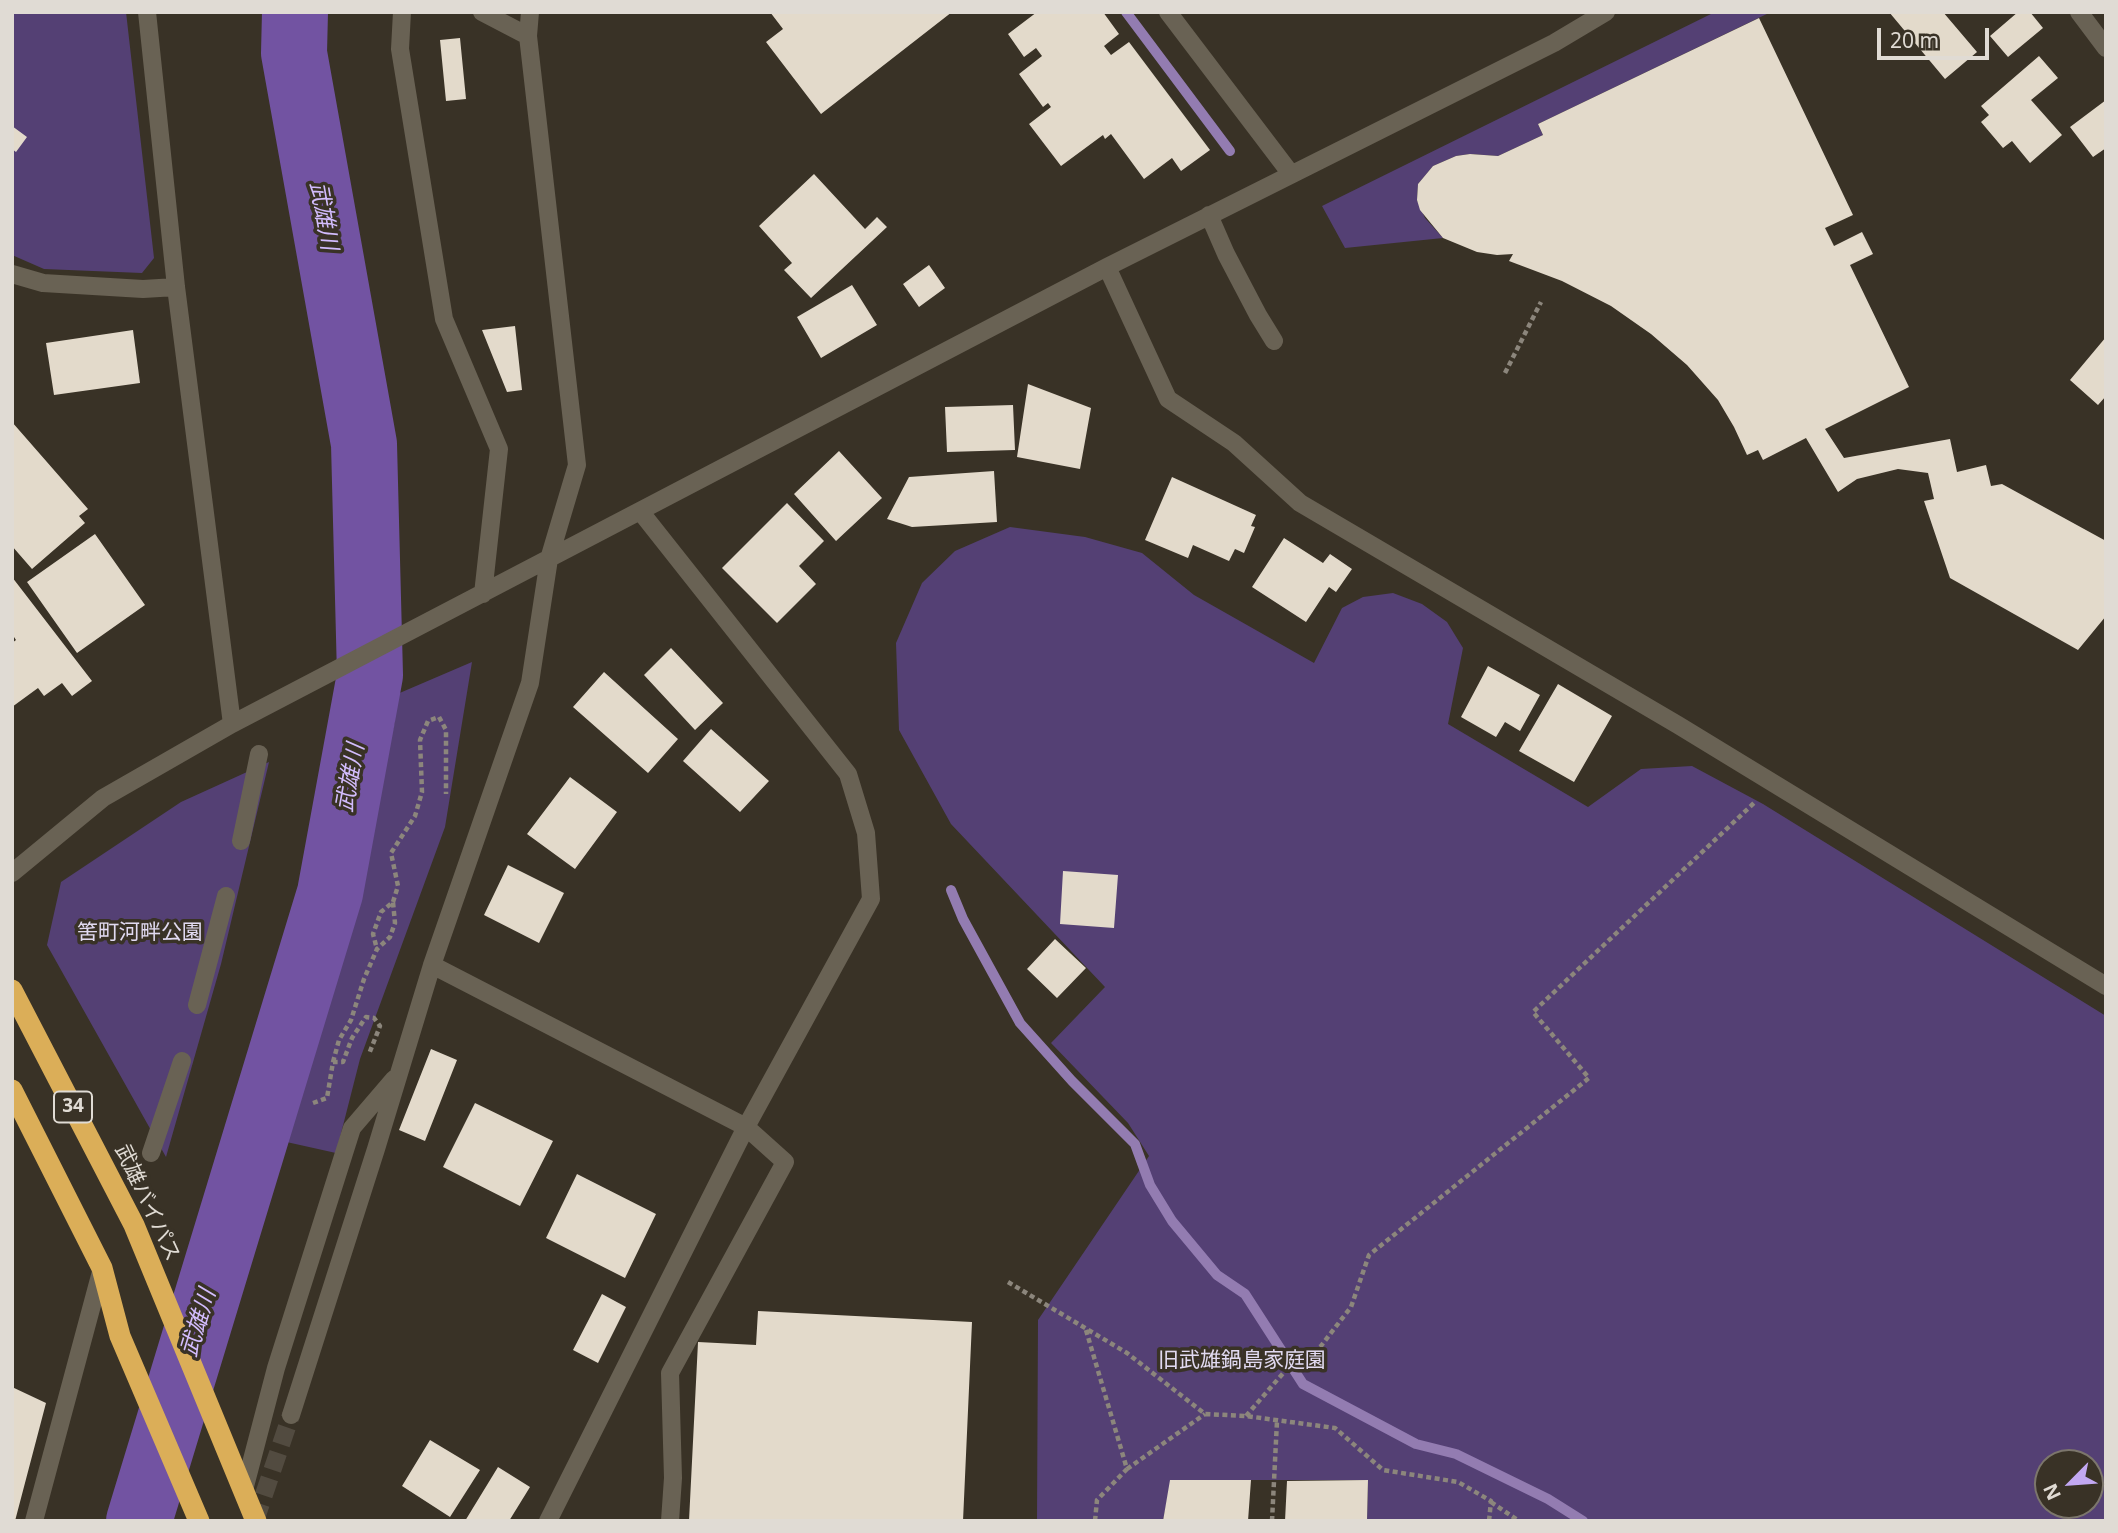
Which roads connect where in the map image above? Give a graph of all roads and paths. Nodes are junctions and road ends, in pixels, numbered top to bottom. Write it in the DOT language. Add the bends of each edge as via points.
graph roads {
  1 [pos="146,12"];
  2 [pos="402,12"];
  3 [pos="482,12"];
  4 [pos="530,12"];
  5 [pos="1168,12"];
  6 [pos="1606,12"];
  7 [pos="2078,12"];
  8 [pos="528,36"];
  9 [pos="2106,48"];
  10 [pos="1291,174"];
  11 [pos="1209,215"];
  12 [pos="1107,267"];
  13 [pos="12,274"];
  14 [pos="176,287"];
  15 [pos="1541,302"];
  16 [pos="1274,341"];
  17 [pos="1505,373"];
  18 [pos="640,512"];
  19 [pos="549,559"];
  20 [pos="483,594"];
  21 [pos="232,724"];
  22 [pos="259,754"];
  23 [pos="1775,783"];
  24 [pos="446,794"];
  25 [pos="241,841"];
  26 [pos="12,873"];
  27 [pos="226,897"];
  28 [pos="393,902"];
  29 [pos="377,949"];
  30 [pos="432,965"];
  31 [pos="2106,986"];
  32 [pos="12,990"];
  33 [pos="197,1005"];
  34 [pos="369,1054"];
  35 [pos="182,1061"];
  36 [pos="333,1062"];
  37 [pos="400,1071"];
  38 [pos="12,1090"];
  39 [pos="313,1103"];
  40 [pos="746,1127"];
  41 [pos="151,1153"];
  42 [pos="102,1268"];
  43 [pos="1008,1282"];
  44 [pos="1086,1329"];
  45 [pos="1205,1414"];
  46 [pos="290,1415"];
  47 [pos="1246,1416"];
  48 [pos="1277,1421"];
  49 [pos="1127,1469"];
  50 [pos="244,1490"];
  51 [pos="1491,1501"];
  52 [pos="34,1521"];
  53 [pos="199,1521"];
  54 [pos="256,1521"];
  55 [pos="548,1521"];
  56 [pos="670,1521"];
  57 [pos="1095,1521"];
  58 [pos="1272,1521"];
  59 [pos="1489,1521"];
  60 [pos="1519,1521"];
  1 -- 14 [label="street"];
  2 -- 20 [label="street" via="400,49 444,319 499,449"];
  3 -- 8 [label="street"];
  4 -- 8 [label="street"];
  5 -- 10 [label="street"];
  6 -- 10 [label="street" via="1554,43"];
  7 -- 9 [label="street"];
  8 -- 19 [label="street" via="578,465"];
  10 -- 11 [label="street"];
  11 -- 12 [label="street"];
  11 -- 16 [label="street"];
  12 -- 18 [label="street"];
  12 -- 23 [label="street" via="1168,399 1234,443 1300,503"];
  13 -- 14 [label="street" via="43,283"];
  14 -- 21 [label="street"];
  15 -- 17 [label="path"];
  18 -- 19 [label="street"];
  18 -- 40 [label="street" via="848,774 866,833 871,899"];
  19 -- 20 [label="street"];
  19 -- 30 [label="street" via="530,683"];
  20 -- 21 [label="street"];
  21 -- 26 [label="street" via="103,797"];
  22 -- 25 [label="street"];
  23 -- 31 [label="street"];
  23 -- 47 [label="path" via="1533,1012 1588,1078 1368,1255 1351,1307 1321,1346 1285,1371"];
  24 -- 28 [label="path" via="446,730 439,717 428,721 420,740 422,792 415,816 391,853 398,886"];
  27 -- 33 [label="street"];
  28 -- 29 [label="path" via="395,923 390,937"];
  28 -- 29 [label="path" via="381,912 373,934"];
  29 -- 36 [label="path"];
  30 -- 37 [label="street"];
  30 -- 40 [label="street"];
  32 -- 50 [label="highway, 武雄バイパス / 34" via="134,1225"];
  34 -- 36 [label="path" via="380,1026 366,1017 344,1062"];
  35 -- 41 [label="street"];
  36 -- 39 [label="path" via="327,1098"];
  37 -- 46 [label="street"];
  37 -- 50 [label="street" via="352,1128 276,1368"];
  38 -- 42 [label="highway, 34"];
  40 -- 55 [label="street"];
  40 -- 56 [label="street" via="785,1162 670,1373"];
  42 -- 52 [label="street"];
  42 -- 53 [label="highway, 34" via="120,1336"];
  43 -- 44 [label="path"];
  44 -- 45 [label="path" via="1127,1353"];
  44 -- 49 [label="path"];
  45 -- 47 [label="path"];
  45 -- 49 [label="path"];
  47 -- 48 [label="path"];
  48 -- 51 [label="path" via="1335,1429 1383,1469 1458,1482"];
  48 -- 58 [label="path"];
  49 -- 57 [label="path" via="1097,1500"];
  50 -- 54 [label="highway, 武雄バイパス / 34"];
  51 -- 59 [label="path"];
  51 -- 60 [label="path"];
}
